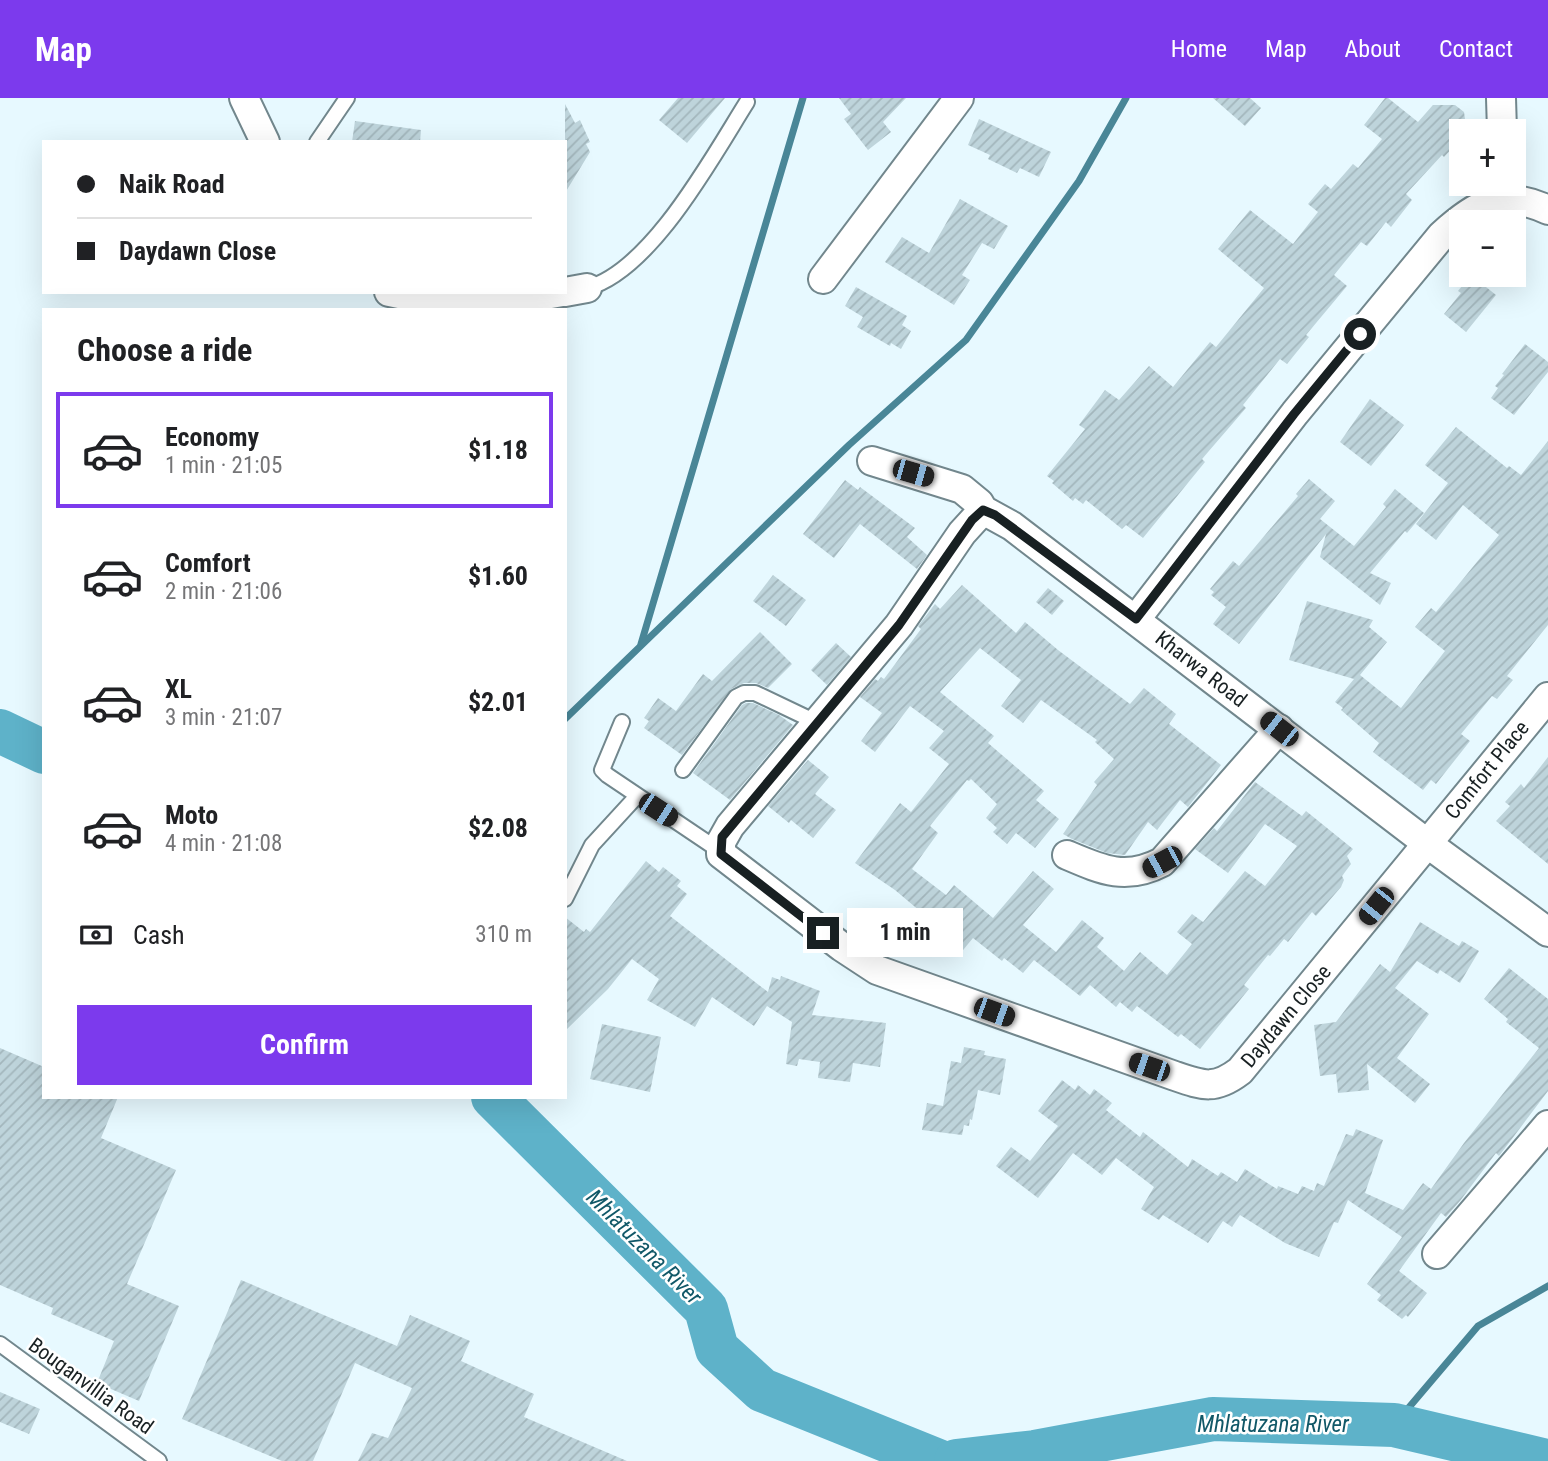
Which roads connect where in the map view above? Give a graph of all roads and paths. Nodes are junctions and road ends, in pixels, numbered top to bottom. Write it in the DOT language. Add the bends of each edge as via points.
graph roads {
  1 [pos="244,98"];
  2 [pos="347,98"];
  3 [pos="959,98"];
  4 [pos="1501,98"];
  5 [pos="747,102"];
  6 [pos="1502,119"];
  7 [pos="263,140"];
  8 [pos="318,140"];
  9 [pos="1497,196"];
  10 [pos="1511,196"];
  11 [pos="1548,210"];
  12 [pos="823,279"];
  13 [pos="571,291"];
  14 [pos="400,294"];
  15 [pos="549,294"];
  16 [pos="872,461"];
  17 [pos="983,510"];
  18 [pos="1136,619"];
  19 [pos="1548,697"];
  20 [pos="622,722"];
  21 [pos="818,723"];
  22 [pos="1279,729"];
  23 [pos="683,770"];
  24 [pos="637,796"];
  25 [pos="1428,844"];
  26 [pos="1067,855"];
  27 [pos="724,856"];
  28 [pos="567,895"];
  29 [pos="1548,932"];
  30 [pos="1548,1125"];
  31 [pos="1437,1254"];
  32 [pos="1,1350"];
  33 [pos="159,1461"];
  1 -- 7 [label="street"];
  2 -- 8 [label="lane"];
  3 -- 12 [label="street"];
  4 -- 6 [label="street"];
  5 -- 13 [label="lane" via="656,237 611,277"];
  9 -- 18 [label="street" via="1465,214 1442,235 1294,414"];
  10 -- 11 [label="street"];
  14 -- 15 [label="street" via="484,303"];
  16 -- 17 [label="street, Kharwa Road" via="962,489"];
  17 -- 18 [label="street, Kharwa Road" via="1012,526"];
  17 -- 21 [label="street" via="899,625"];
  18 -- 22 [label="street, Kharwa Road"];
  19 -- 25 [label="street, Comfort Place"];
  20 -- 24 [label="lane" via="602,770"];
  21 -- 23 [label="lane" via="744,693 736,697"];
  21 -- 27 [label="street" via="722,837"];
  22 -- 25 [label="street, Kharwa Road"];
  22 -- 26 [label="street" via="1162,862 1148,870 1111,872"];
  24 -- 27 [label="lane"];
  24 -- 28 [label="lane" via="592,845"];
  25 -- 27 [label="street, Daydawn Close" via="1240,1071 1214,1086 877,970"];
  25 -- 29 [label="street, Kharwa Road"];
  30 -- 31 [label="street"];
  32 -- 33 [label="lane, Bouganvillia Road"];
}
